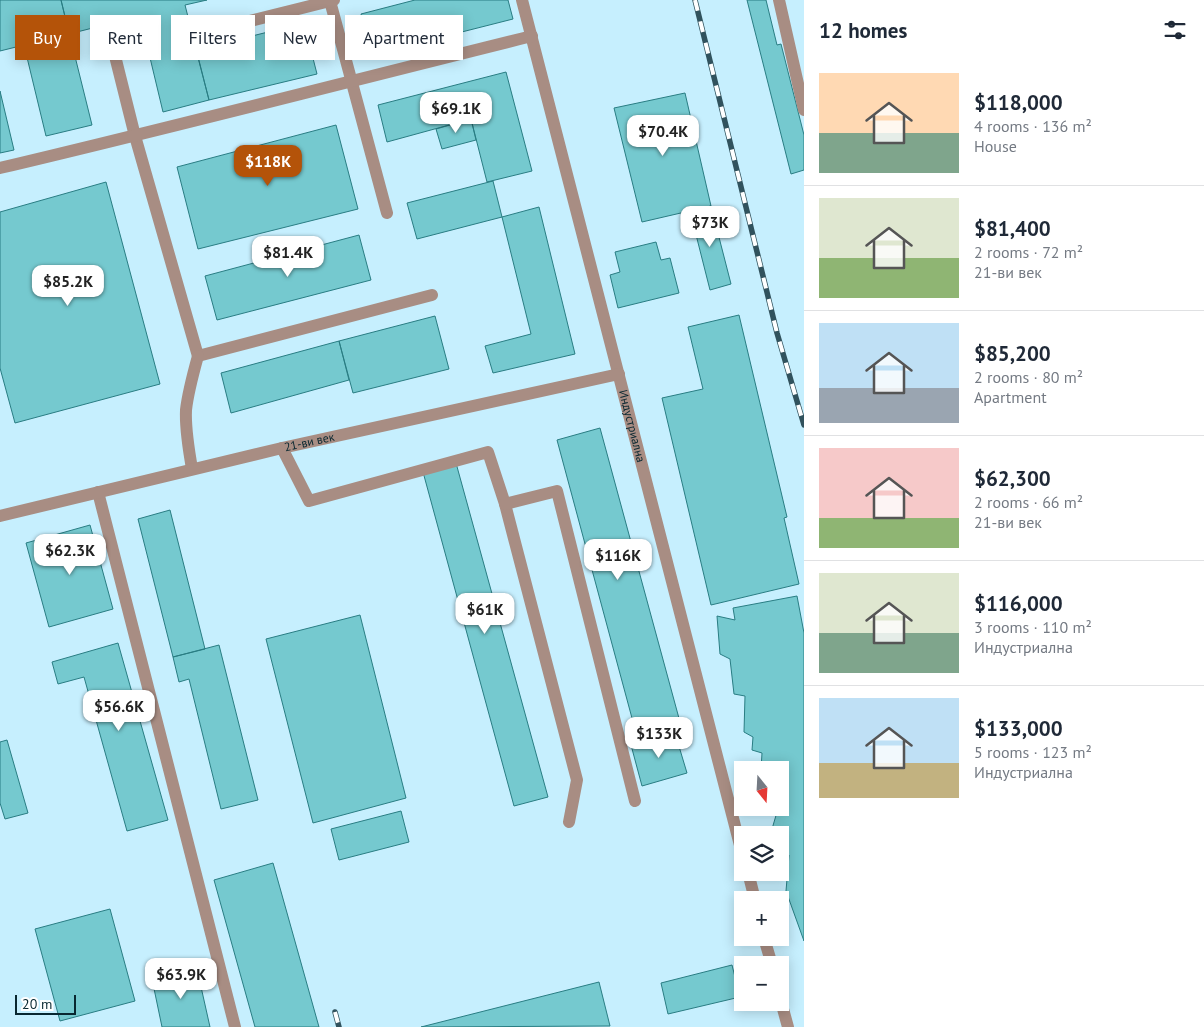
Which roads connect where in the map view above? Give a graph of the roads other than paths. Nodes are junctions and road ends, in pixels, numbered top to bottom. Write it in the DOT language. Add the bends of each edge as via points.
graph roads {
  1 [pos="332,0"];
  2 [pos="522,0"];
  3 [pos="779,0"];
  4 [pos="255,20"];
  5 [pos="532,36"];
  6 [pos="116,60"];
  7 [pos="351,80"];
  8 [pos="804,110"];
  9 [pos="135,136"];
  10 [pos="0,168"];
  11 [pos="387,213"];
  12 [pos="432,295"];
  13 [pos="198,356"];
  14 [pos="619,374"];
  15 [pos="282,448"];
  16 [pos="192,469"];
  17 [pos="98,492"];
  18 [pos="505,504"];
  19 [pos="0,516"];
  20 [pos="635,801"];
  21 [pos="569,822"];
  22 [pos="735,826"];
  23 [pos="784,1011"];
  24 [pos="235,1027"];
  25 [pos="788,1027"];
  1 -- 4 [label="street"];
  1 -- 7 [label="street"];
  2 -- 5 [label="street, Индустриална"];
  3 -- 8 [label="street"];
  5 -- 7 [label="street"];
  5 -- 14 [label="street, Индустриална"];
  6 -- 9 [label="street"];
  7 -- 9 [label="street"];
  7 -- 11 [label="street"];
  9 -- 10 [label="street"];
  9 -- 13 [label="street"];
  12 -- 13 [label="street"];
  13 -- 16 [label="street" via="186,411"];
  14 -- 15 [label="street, 21-ви век"];
  14 -- 22 [label="street, Индустриална"];
  15 -- 16 [label="street, 21-ви век"];
  15 -- 18 [label="street" via="309,500 488,452"];
  16 -- 17 [label="street, 21-ви век"];
  17 -- 19 [label="street, 21-ви век"];
  17 -- 24 [label="street"];
  18 -- 20 [label="street" via="557,491"];
  18 -- 21 [label="street" via="577,780"];
  23 -- 25 [label="street"];
}
